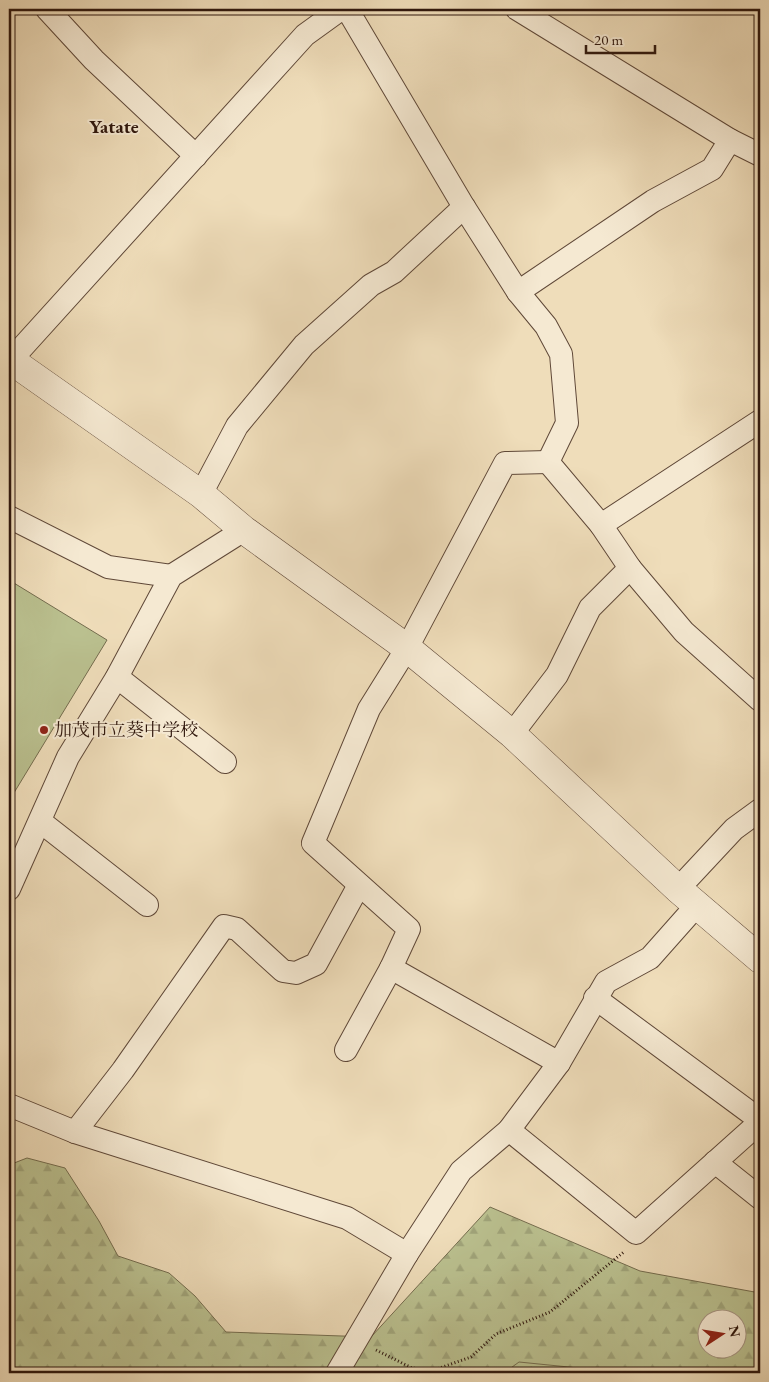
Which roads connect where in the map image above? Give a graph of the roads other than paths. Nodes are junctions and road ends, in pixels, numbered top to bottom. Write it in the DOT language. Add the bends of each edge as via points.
graph roads {
  1 [pos="47,9"];
  2 [pos="341,9"];
  3 [pos="347,9"];
  4 [pos="517,9"];
  5 [pos="730,140"];
  6 [pos="760,154"];
  7 [pos="196,156"];
  8 [pos="464,207"];
  9 [pos="518,292"];
  10 [pos="9,360"];
  11 [pos="760,421"];
  12 [pos="548,462"];
  13 [pos="201,494"];
  14 [pos="9,517"];
  15 [pos="602,525"];
  16 [pos="244,530"];
  17 [pos="630,568"];
  18 [pos="171,576"];
  19 [pos="407,648"];
  20 [pos="117,677"];
  21 [pos="760,700"];
  22 [pos="512,734"];
  23 [pos="225,762"];
  24 [pos="760,810"];
  25 [pos="41,822"];
  26 [pos="359,885"];
  27 [pos="9,889"];
  28 [pos="688,897"];
  29 [pos="147,905"];
  30 [pos="760,959"];
  31 [pos="391,968"];
  32 [pos="595,998"];
  33 [pos="346,1050"];
  34 [pos="559,1062"];
  35 [pos="9,1105"];
  36 [pos="760,1121"];
  37 [pos="509,1130"];
  38 [pos="76,1132"];
  39 [pos="715,1162"];
  40 [pos="760,1198"];
  41 [pos="408,1254"];
  42 [pos="337,1373"];
  1 -- 7 [label="street" via="94,60"];
  2 -- 7 [label="street" via="305,35"];
  3 -- 8 [label="street"];
  4 -- 5 [label="street"];
  5 -- 6 [label="street"];
  5 -- 9 [label="street" via="712,169 653,202"];
  7 -- 10 [label="street"];
  8 -- 9 [label="street"];
  8 -- 13 [label="street" via="394,272 371,285 304,345 237,426"];
  9 -- 12 [label="street" via="546,326 561,354 567,423"];
  10 -- 13 [label="street"];
  11 -- 15 [label="street"];
  12 -- 15 [label="street"];
  12 -- 19 [label="street" via="505,464"];
  13 -- 16 [label="street"];
  14 -- 18 [label="street" via="108,567"];
  15 -- 17 [label="street"];
  16 -- 18 [label="street"];
  16 -- 19 [label="street"];
  17 -- 21 [label="street" via="684,632"];
  17 -- 22 [label="street" via="590,608 557,675"];
  18 -- 20 [label="street"];
  19 -- 22 [label="street"];
  19 -- 26 [label="street" via="369,709 313,843"];
  20 -- 23 [label="street"];
  20 -- 25 [label="street" via="68,757"];
  22 -- 28 [label="street"];
  24 -- 28 [label="street" via="734,828"];
  25 -- 27 [label="street"];
  25 -- 29 [label="street"];
  26 -- 31 [label="street" via="409,929"];
  26 -- 38 [label="street" via="316,964 296,973 283,971 237,929 224,926"];
  28 -- 30 [label="street"];
  28 -- 32 [label="street" via="650,958 606,982"];
  31 -- 33 [label="street"];
  31 -- 34 [label="street"];
  32 -- 34 [label="street"];
  32 -- 36 [label="street"];
  34 -- 37 [label="street"];
  35 -- 38 [label="street"];
  36 -- 39 [label="street"];
  37 -- 39 [label="street" via="636,1234"];
  37 -- 41 [label="street" via="462,1171"];
  38 -- 41 [label="street" via="347,1218"];
  39 -- 40 [label="street"];
  41 -- 42 [label="street"];
}
